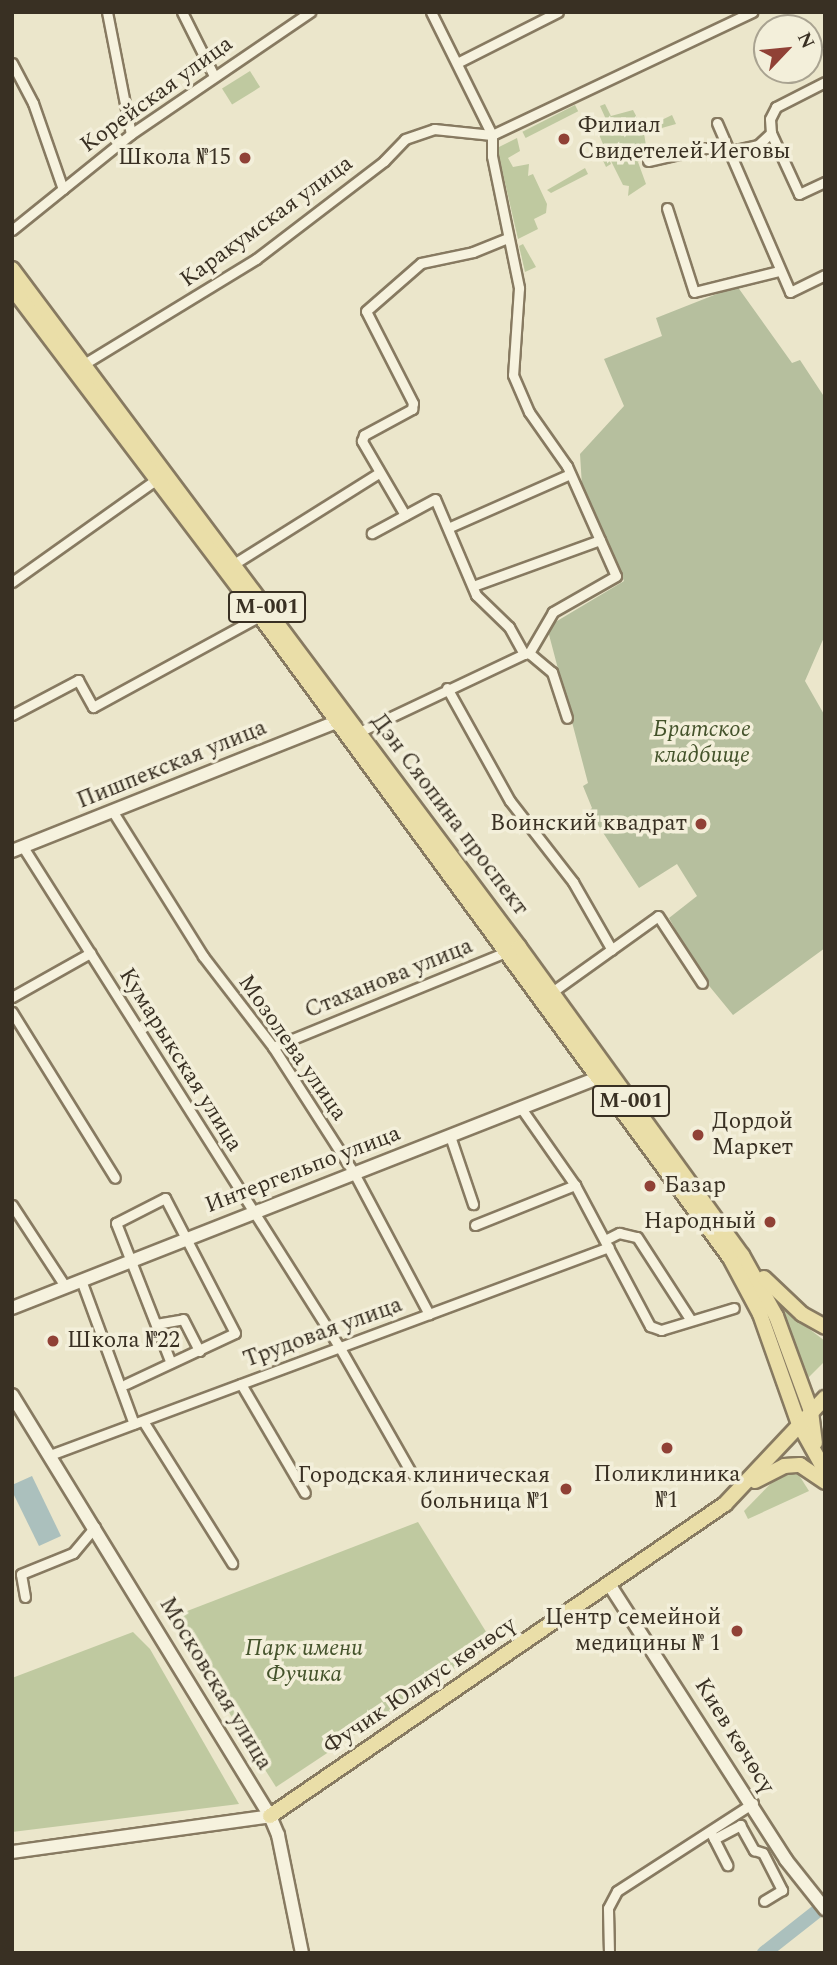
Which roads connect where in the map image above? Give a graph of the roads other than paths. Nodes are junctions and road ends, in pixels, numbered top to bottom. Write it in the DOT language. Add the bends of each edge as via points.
graph roads {
  1 [pos="107,12"];
  2 [pos="182,12"];
  3 [pos="431,12"];
  4 [pos="558,12"];
  5 [pos="752,12"];
  6 [pos="307,13"];
  7 [pos="12,63"];
  8 [pos="457,63"];
  9 [pos="213,74"];
  10 [pos="825,82"];
  11 [pos="717,123"];
  12 [pos="771,133"];
  13 [pos="131,134"];
  14 [pos="492,135"];
  15 [pos="725,149"];
  16 [pos="648,161"];
  17 [pos="825,182"];
  18 [pos="63,188"];
  19 [pos="667,208"];
  20 [pos="12,230"];
  21 [pos="507,238"];
  22 [pos="12,269"];
  23 [pos="779,271"];
  24 [pos="825,275"];
  25 [pos="12,288"];
  26 [pos="76,368"];
  27 [pos="379,473"];
  28 [pos="570,474"];
  29 [pos="157,479"];
  30 [pos="405,515"];
  31 [pos="450,527"];
  32 [pos="372,533"];
  33 [pos="600,540"];
  34 [pos="229,567"];
  35 [pos="12,582"];
  36 [pos="473,586"];
  37 [pos="260,616"];
  38 [pos="527,654"];
  39 [pos="447,688"];
  40 [pos="12,715"];
  41 [pos="567,718"];
  42 [pos="342,719"];
  43 [pos="359,732"];
  44 [pos="113,812"];
  45 [pos="18,849"];
  46 [pos="512,949"];
  47 [pos="612,950"];
  48 [pos="90,953"];
  49 [pos="702,983"];
  50 [pos="552,992"];
  51 [pos="12,997"];
  52 [pos="12,1012"];
  53 [pos="274,1047"];
  54 [pos="603,1076"];
  55 [pos="521,1108"];
  56 [pos="450,1136"];
  57 [pos="354,1173"];
  58 [pos="115,1178"];
  59 [pos="575,1185"];
  60 [pos="473,1204"];
  61 [pos="12,1205"];
  62 [pos="254,1212"];
  63 [pos="475,1225"];
  64 [pos="184,1240"];
  65 [pos="607,1243"];
  66 [pos="743,1255"];
  67 [pos="131,1261"];
  68 [pos="81,1280"];
  69 [pos="65,1286"];
  70 [pos="12,1308"];
  71 [pos="734,1308"];
  72 [pos="429,1314"];
  73 [pos="690,1319"];
  74 [pos="156,1324"];
  75 [pos="825,1327"];
  76 [pos="340,1348"];
  77 [pos="199,1350"];
  78 [pos="171,1363"];
  79 [pos="126,1384"];
  80 [pos="241,1384"];
  81 [pos="12,1395"];
  82 [pos="825,1398"];
  83 [pos="811,1411"];
  84 [pos="139,1422"];
  85 [pos="799,1424"];
  86 [pos="816,1448"];
  87 [pos="50,1455"];
  88 [pos="825,1471"];
  89 [pos="412,1474"];
  90 [pos="825,1482"];
  91 [pos="745,1486"];
  92 [pos="305,1493"];
  93 [pos="95,1527"];
  94 [pos="232,1563"];
  95 [pos="609,1584"];
  96 [pos="25,1597"];
  97 [pos="753,1803"];
  98 [pos="270,1816"];
  99 [pos="712,1835"];
  100 [pos="12,1852"];
  101 [pos="727,1865"];
  102 [pos="764,1901"];
  103 [pos="825,1909"];
  104 [pos="302,1953"];
  105 [pos="609,1953"];
  1 -- 13 [label="street"];
  2 -- 9 [label="street"];
  3 -- 8 [label="street"];
  4 -- 8 [label="street"];
  5 -- 14 [label="street"];
  6 -- 9 [label="street, Корейская улица"];
  7 -- 18 [label="street, Корейская улица" via="33,103"];
  8 -- 14 [label="street"];
  9 -- 13 [label="street, Корейская улица"];
  10 -- 12 [label="street" via="776,107"];
  11 -- 15 [label="street"];
  12 -- 15 [label="street" via="758,145"];
  12 -- 17 [label="street" via="799,194"];
  13 -- 18 [label="street, Корейская улица"];
  14 -- 21 [label="street"];
  14 -- 26 [label="street, Каракумская улица" via="434,129 405,139 384,161 256,259"];
  15 -- 16 [label="street" via="693,149"];
  15 -- 23 [label="street"];
  18 -- 20 [label="street, Корейская улица"];
  19 -- 23 [label="street" via="694,292"];
  21 -- 27 [label="street" via="473,252 421,263 366,311 413,403 412,409 364,435 362,441"];
  21 -- 28 [label="street" via="519,288 513,375 529,412"];
  22 -- 26 [label="main road, Дэн Сяопина проспект / M-001"];
  23 -- 24 [label="street" via="790,292"];
  25 -- 26 [label="main road, Дэн Сяопина проспект / M-001"];
  26 -- 29 [label="main road, Дэн Сяопина проспект / M-001"];
  26 -- 34 [label="main road, Дэн Сяопина проспект / M-001"];
  27 -- 30 [label="street"];
  27 -- 34 [label="street"];
  28 -- 31 [label="street"];
  28 -- 33 [label="street"];
  29 -- 34 [label="main road, Дэн Сяопина проспект / M-001"];
  29 -- 35 [label="street"];
  30 -- 31 [label="street" via="435,499"];
  30 -- 32 [label="street"];
  31 -- 36 [label="street"];
  33 -- 36 [label="street"];
  33 -- 38 [label="street" via="616,576 553,612"];
  34 -- 37 [label="main road, Дэн Сяопина проспект / M-001"];
  34 -- 42 [label="main road, Дэн Сяопина проспект / M-001"];
  36 -- 38 [label="street" via="482,604 509,627"];
  37 -- 40 [label="street" via="93,707 78,680"];
  37 -- 42 [label="main road, Дэн Сяопина проспект / M-001"];
  38 -- 39 [label="street"];
  38 -- 41 [label="street" via="552,672"];
  39 -- 43 [label="street"];
  39 -- 47 [label="street" via="510,801 573,882"];
  42 -- 43 [label="main road, Дэн Сяопина проспект / M-001"];
  42 -- 44 [label="main road, Пишпекская улица"];
  42 -- 46 [label="main road, Дэн Сяопина проспект / M-001"];
  43 -- 46 [label="main road, Дэн Сяопина проспект / M-001"];
  44 -- 45 [label="main road, Пишпекская улица"];
  44 -- 53 [label="street, Мозолева улица" via="203,957"];
  45 -- 48 [label="street, Кумарыкская улица"];
  46 -- 50 [label="main road, Дэн Сяопина проспект / M-001"];
  46 -- 53 [label="street, Стаханова улица"];
  46 -- 54 [label="main road, Дэн Сяопина проспект / M-001"];
  47 -- 49 [label="street" via="658,916"];
  47 -- 50 [label="street"];
  48 -- 51 [label="street"];
  48 -- 62 [label="street, Кумарыкская улица"];
  50 -- 54 [label="main road, Дэн Сяопина проспект / M-001"];
  52 -- 58 [label="street"];
  53 -- 57 [label="street, Мозолева улица"];
  54 -- 55 [label="main road, Интергельпо улица"];
  54 -- 66 [label="main road, Дэн Сяопина проспект / M-001"];
  54 -- 85 [label="main road, Дэн Сяопина проспект / M-001" via="738,1271 760,1314"];
  55 -- 56 [label="main road, Интергельпо улица"];
  55 -- 59 [label="street"];
  56 -- 57 [label="main road, Интергельпо улица"];
  56 -- 60 [label="street"];
  57 -- 62 [label="main road, Интергельпо улица"];
  57 -- 72 [label="street, Мозолева улица"];
  59 -- 63 [label="street"];
  59 -- 65 [label="street"];
  61 -- 69 [label="street"];
  62 -- 64 [label="main road, Интергельпо улица"];
  62 -- 76 [label="street, Кумарыкская улица"];
  64 -- 67 [label="main road, Интергельпо улица"];
  64 -- 67 [label="street" via="165,1198 116,1223"];
  64 -- 77 [label="street" via="235,1329 233,1336"];
  65 -- 72 [label="street, Трудовая улица"];
  65 -- 73 [label="street, Трудовая улица" via="619,1233 637,1237"];
  65 -- 73 [label="street" via="650,1326 661,1331"];
  66 -- 75 [label="main road" via="793,1307"];
  66 -- 83 [label="main road, Дэн Сяопина проспект / M-001" via="771,1304"];
  67 -- 68 [label="main road, Интергельпо улица"];
  67 -- 74 [label="street"];
  68 -- 69 [label="main road, Интергельпо улица"];
  68 -- 84 [label="street"];
  69 -- 70 [label="main road, Интергельпо улица"];
  71 -- 73 [label="street" via="706,1319"];
  72 -- 76 [label="street, Трудовая улица"];
  74 -- 77 [label="street" via="183,1319"];
  74 -- 78 [label="street"];
  76 -- 80 [label="street, Трудовая улица"];
  76 -- 89 [label="street, Кумарыкская улица"];
  77 -- 78 [label="street"];
  78 -- 79 [label="street"];
  80 -- 84 [label="street, Трудовая улица"];
  80 -- 92 [label="street"];
  81 -- 87 [label="main road, Московская улица"];
  82 -- 83 [label="main road, Фучик Юлиус көчөсү"];
  83 -- 85 [label="main road, Фучик Юлиус көчөсү"];
  83 -- 86 [label="main road, Дэн Сяопина проспект"];
  84 -- 87 [label="street, Трудовая улица"];
  84 -- 94 [label="street"];
  85 -- 86 [label="main road, Дэн Сяопина проспект"];
  85 -- 91 [label="main road, Фучик Юлиус көчөсү"];
  86 -- 88 [label="main road"];
  87 -- 93 [label="main road, Московская улица"];
  90 -- 91 [label="main road" via="805,1466 792,1465"];
  91 -- 95 [label="main road, Фучик Юлиус көчөсү"];
  93 -- 96 [label="street" via="74,1553 21,1573"];
  93 -- 98 [label="main road, Московская улица"];
  95 -- 97 [label="main road, Киев көчөсү"];
  95 -- 98 [label="main road, Фучик Юлиус көчөсү"];
  97 -- 99 [label="street"];
  97 -- 103 [label="main road, Киев көчөсү" via="786,1860"];
  98 -- 100 [label="main road, Фучик Юлиус көчөсү"];
  98 -- 104 [label="main road, Московская улица"];
  99 -- 101 [label="street"];
  99 -- 102 [label="street" via="740,1825 754,1850 763,1853 782,1890"];
  99 -- 105 [label="street" via="617,1891 608,1908"];
}
